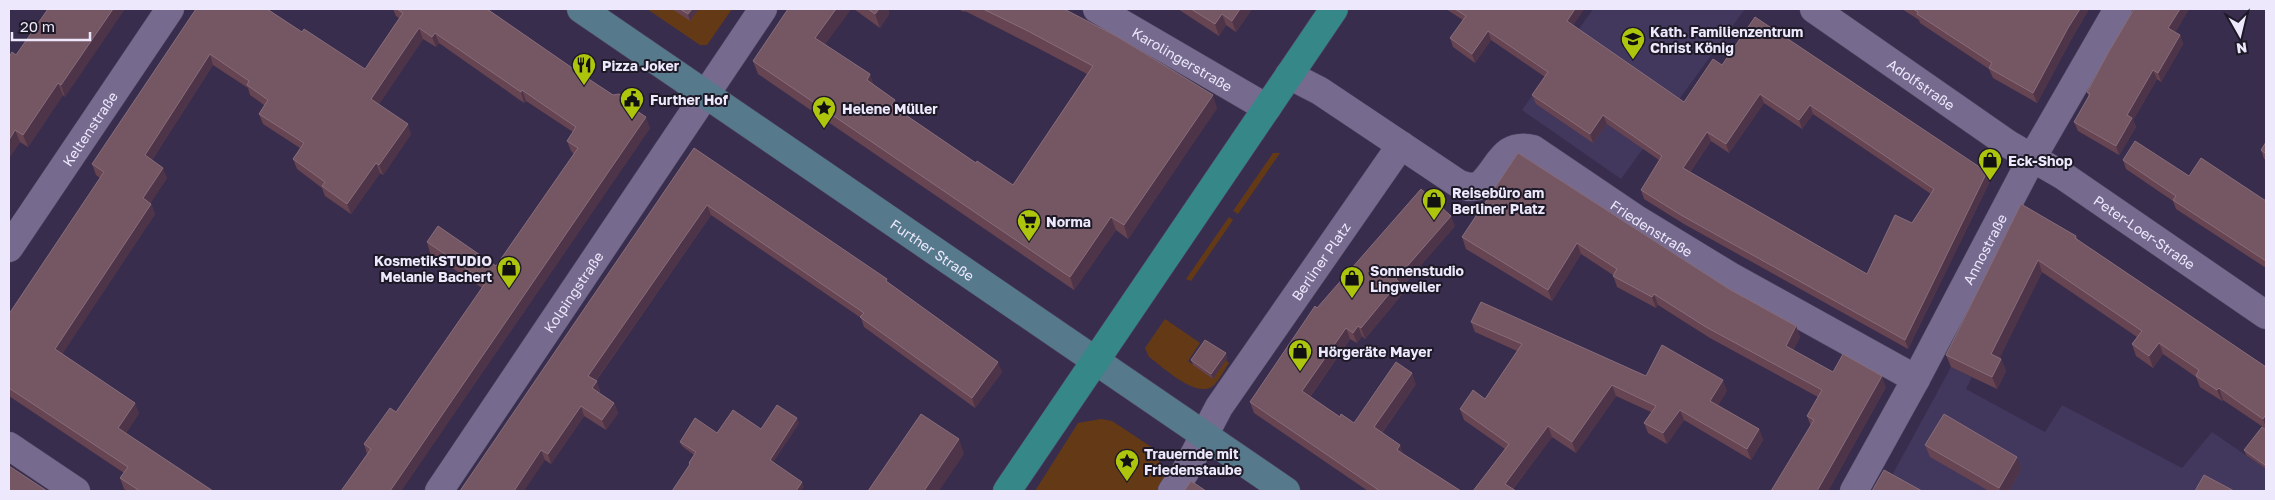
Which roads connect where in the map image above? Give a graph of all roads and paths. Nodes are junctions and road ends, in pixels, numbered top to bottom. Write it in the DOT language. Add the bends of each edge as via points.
graph roads {
  1 [pos="170,9"];
  2 [pos="581,9"];
  3 [pos="763,9"];
  4 [pos="1097,9"];
  5 [pos="1334,9"];
  6 [pos="1814,9"];
  7 [pos="2118,9"];
  8 [pos="1289,75"];
  9 [pos="706,93"];
  10 [pos="1267,108"];
  11 [pos="1401,145"];
  12 [pos="2032,158"];
  13 [pos="9,248"];
  14 [pos="2263,305"];
  15 [pos="1094,361"];
  16 [pos="1916,379"];
  17 [pos="1204,436"];
  18 [pos="9,446"];
  19 [pos="76,491"];
  20 [pos="439,491"];
  21 [pos="1008,491"];
  22 [pos="1172,491"];
  23 [pos="1286,491"];
  24 [pos="1854,491"];
  1 -- 13 [label="street, Keltenstraße"];
  2 -- 9 [label="main road, Further Straße"];
  3 -- 9 [label="street, Kolpingstraße"];
  4 -- 10 [label="street, Karolingerstraße"];
  5 -- 8 [label="main road"];
  6 -- 12 [label="street, Adolfstraße"];
  7 -- 12 [label="street, Annostraße"];
  8 -- 10 [label="main road"];
  8 -- 11 [label="street" via="1320,91"];
  9 -- 15 [label="main road, Further Straße"];
  9 -- 20 [label="street, Kolpingstraße"];
  10 -- 15 [label="main road"];
  11 -- 16 [label="street, Friedenstraße" via="1459,184 1469,187 1478,186 1485,180 1512,149 1523,146 1533,149 1638,220 1730,276"];
  11 -- 17 [label="street, Berliner Platz" via="1250,361"];
  12 -- 14 [label="street, Peter-Loer-Straße"];
  12 -- 16 [label="street, Annostraße"];
  15 -- 17 [label="main road, Further Straße"];
  15 -- 21 [label="main road"];
  16 -- 24 [label="street, Annostraße"];
  17 -- 22 [label="street, Berliner Platz"];
  17 -- 23 [label="main road, Further Straße"];
  18 -- 19 [label="street"];
}
